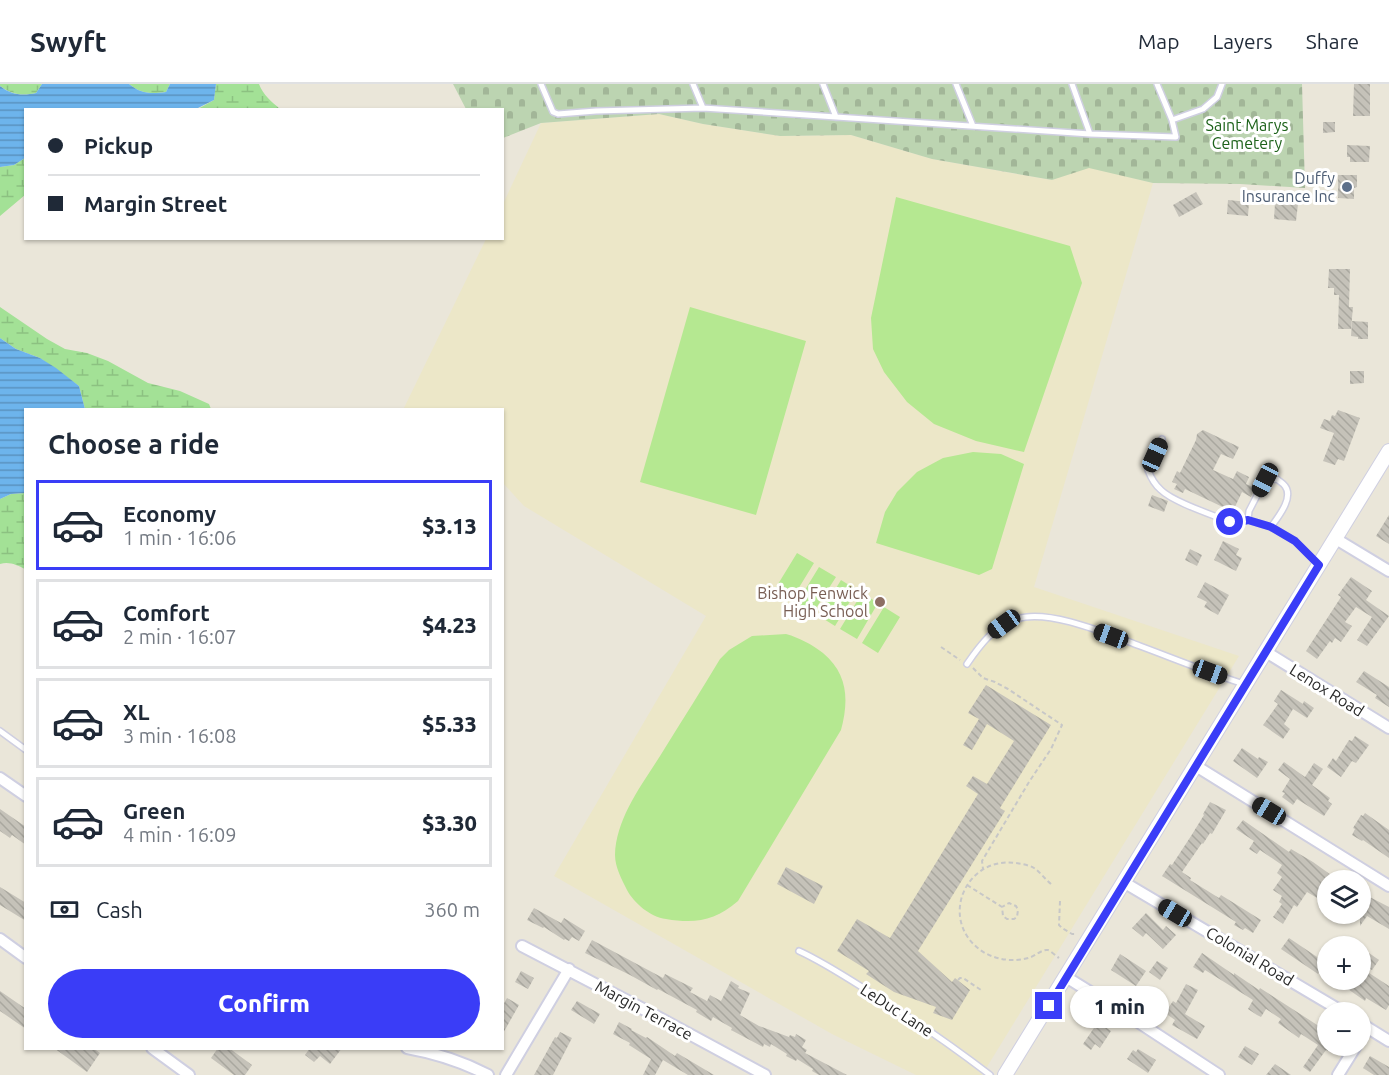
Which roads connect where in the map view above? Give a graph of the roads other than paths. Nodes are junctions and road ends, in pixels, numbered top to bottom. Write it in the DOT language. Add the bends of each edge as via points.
graph roads {
  1 [pos="541,84"];
  2 [pos="693,84"];
  3 [pos="823,84"];
  4 [pos="956,84"];
  5 [pos="1072,84"];
  6 [pos="1157,84"];
  7 [pos="1222,84"];
  8 [pos="703,108"];
  9 [pos="836,117"];
  10 [pos="1172,120"];
  11 [pos="973,126"];
  12 [pos="1090,134"];
  13 [pos="1162,439"];
  14 [pos="1389,451"];
  15 [pos="1248,520"];
  16 [pos="1271,527"];
  17 [pos="1336,539"];
  18 [pos="1319,565"];
  19 [pos="1389,571"];
  20 [pos="1266,652"];
  21 [pos="967,664"];
  22 [pos="1246,684"];
  23 [pos="1389,728"];
  24 [pos="0,731"];
  25 [pos="24,749"];
  26 [pos="1196,766"];
  27 [pos="0,778"];
  28 [pos="24,795"];
  29 [pos="1125,883"];
  30 [pos="1389,886"];
  31 [pos="0,939"];
  32 [pos="522,946"];
  33 [pos="799,951"];
  34 [pos="24,957"];
  35 [pos="569,969"];
  36 [pos="1066,977"];
  37 [pos="1326,1002"];
  38 [pos="1371,1029"];
  39 [pos="1389,1041"];
  40 [pos="155,1050"];
  41 [pos="421,1050"];
  42 [pos="1350,1056"];
  43 [pos="189,1075"];
  44 [pos="488,1075"];
  45 [pos="506,1075"];
  46 [pos="765,1075"];
  47 [pos="990,1075"];
  48 [pos="1005,1075"];
  49 [pos="1219,1075"];
  50 [pos="1338,1075"];
  1 -- 8 [label="lane" via="553,112 558,114"];
  2 -- 8 [label="lane"];
  3 -- 9 [label="lane"];
  4 -- 11 [label="lane"];
  5 -- 12 [label="lane"];
  6 -- 10 [label="lane"];
  7 -- 10 [label="lane" via="1217,98 1203,109"];
  8 -- 9 [label="lane"];
  9 -- 11 [label="lane"];
  10 -- 12 [label="lane" via="1176,137"];
  11 -- 12 [label="lane"];
  13 -- 15 [label="lane" via="1148,470 1161,491 1230,522"];
  14 -- 17 [label="main road"];
  15 -- 16 [label="lane"];
  15 -- 16 [label="lane" via="1265,480 1277,480 1286,486 1288,495"];
  16 -- 18 [label="lane" via="1295,541"];
  17 -- 18 [label="main road"];
  17 -- 19 [label="street"];
  18 -- 20 [label="main road"];
  20 -- 22 [label="main road"];
  20 -- 23 [label="street, Lenox Road"];
  21 -- 22 [label="lane" via="1004,624 1036,617 1073,622"];
  22 -- 26 [label="main road"];
  24 -- 25 [label="lane"];
  26 -- 29 [label="main road"];
  26 -- 30 [label="street"];
  27 -- 28 [label="street"];
  29 -- 36 [label="main road"];
  29 -- 37 [label="street, Colonial Road"];
  31 -- 34 [label="street"];
  32 -- 35 [label="street, Margin Terrace"];
  33 -- 47 [label="lane, LeDuc Lane" via="897,1009"];
  35 -- 45 [label="street"];
  35 -- 46 [label="street, Margin Terrace"];
  36 -- 48 [label="main road"];
  36 -- 49 [label="street"];
  38 -- 39 [label="street"];
  40 -- 43 [label="street"];
  41 -- 44 [label="street" via="470,1065"];
  42 -- 50 [label="street"];
}
